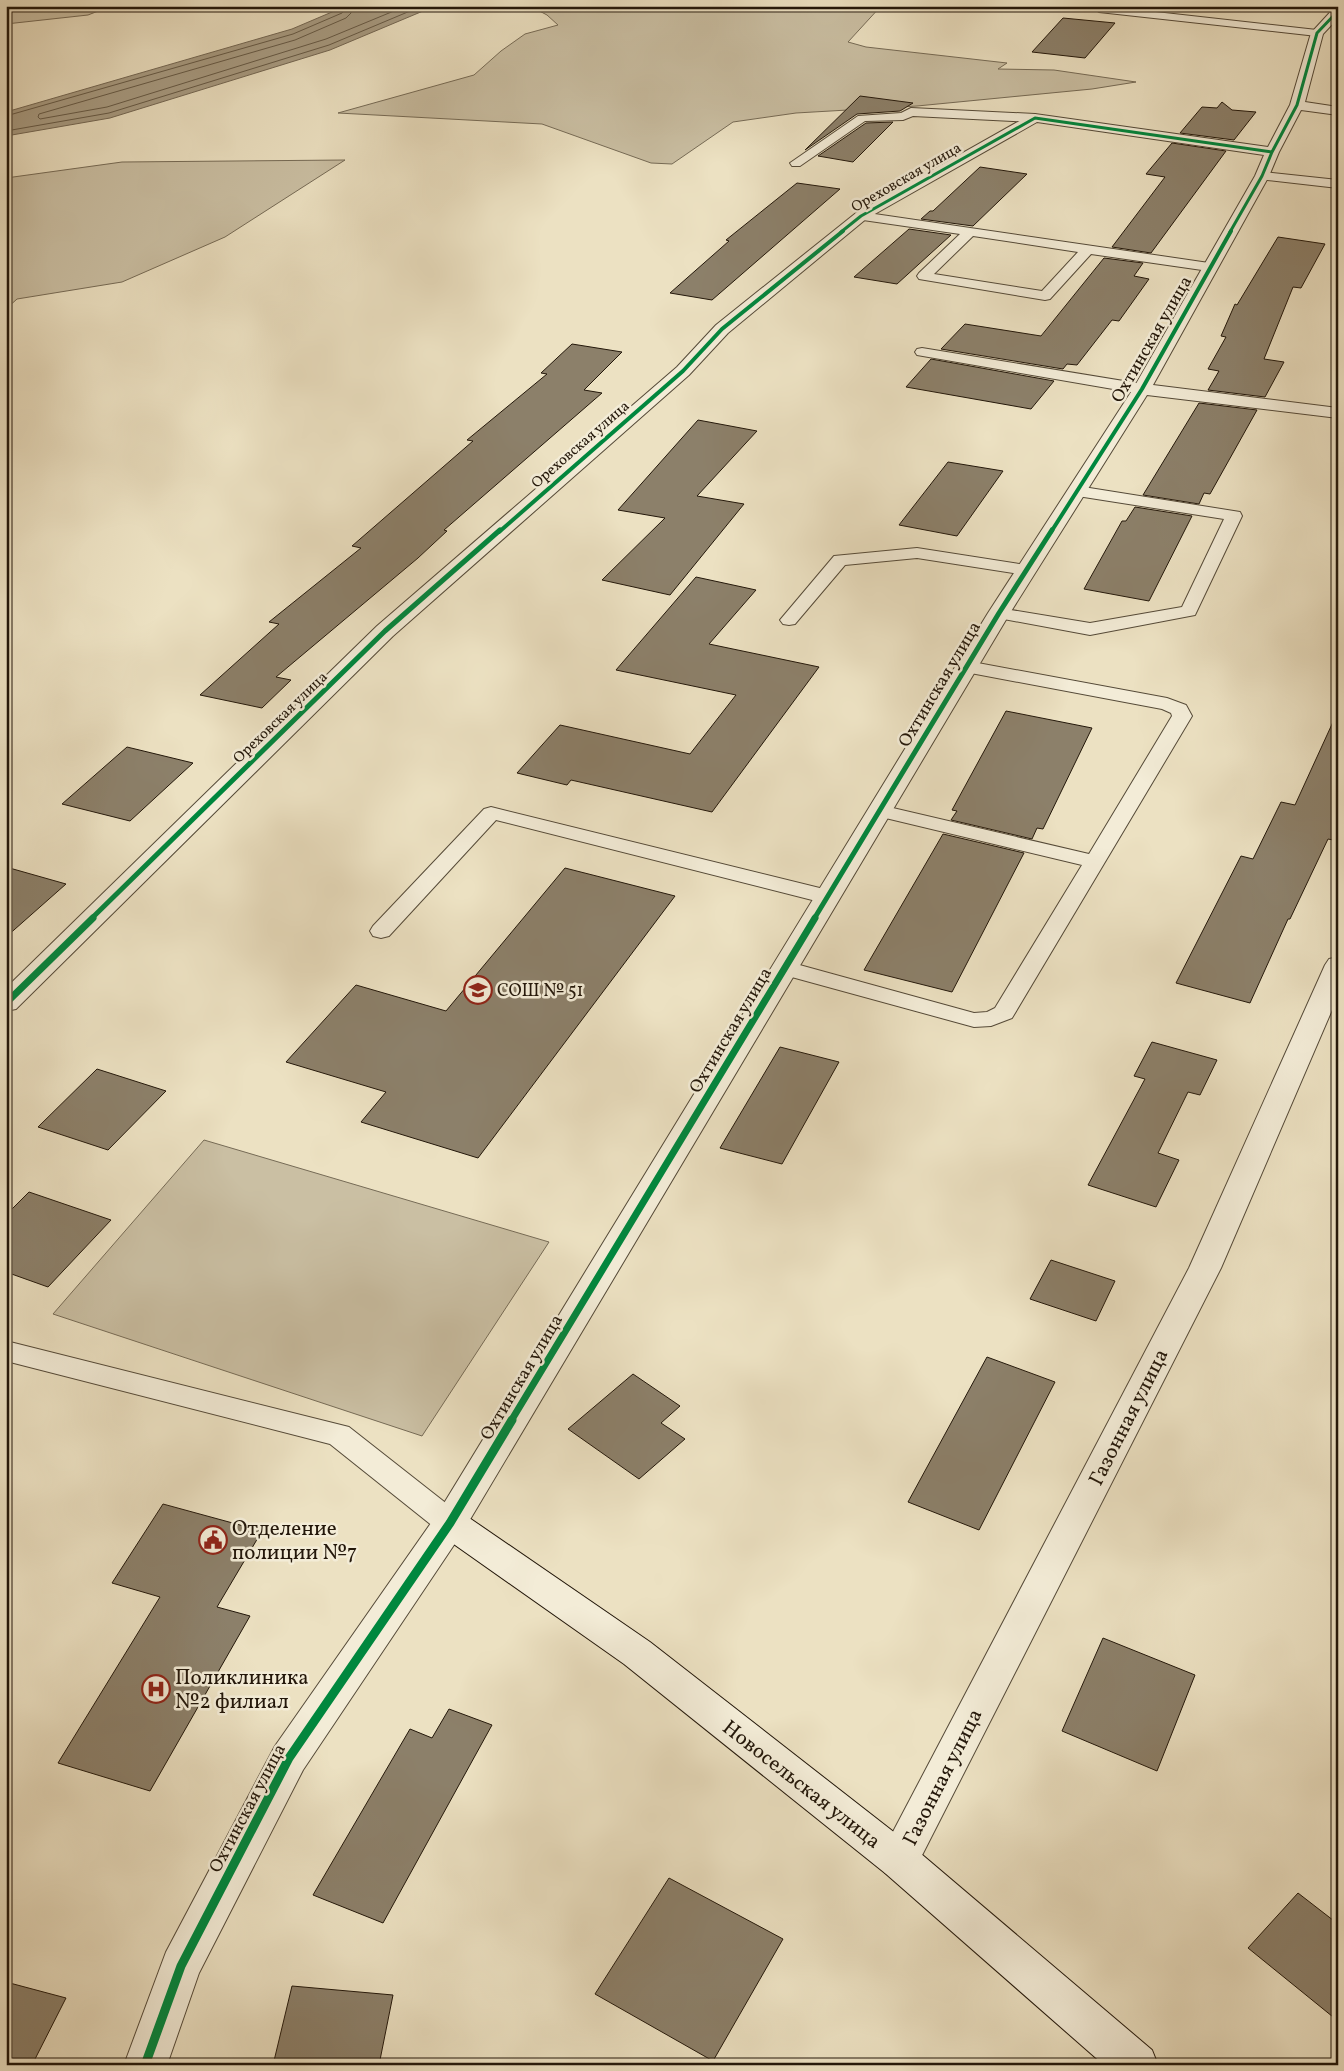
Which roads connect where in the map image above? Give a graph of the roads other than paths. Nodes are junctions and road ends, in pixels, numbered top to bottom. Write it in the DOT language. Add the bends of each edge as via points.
graph roads {
  1 [pos="1198,6"];
  2 [pos="1099,9"];
  3 [pos="1200,19"];
  4 [pos="1328,26"];
  5 [pos="1297,106"];
  6 [pos="1338,111"];
  7 [pos="1035,118"];
  8 [pos="796,163"];
  9 [pos="1267,164"];
  10 [pos="1338,184"];
  11 [pos="861,216"];
  12 [pos="970,232"];
  13 [pos="1088,249"];
  14 [pos="1209,267"];
  15 [pos="922,352"];
  16 [pos="1142,389"];
  17 [pos="1338,413"];
  18 [pos="1077,491"];
  19 [pos="1026,570"];
  20 [pos="999,612"];
  21 [pos="789,620"];
  22 [pos="967,667"];
  23 [pos="880,811"];
  24 [pos="1095,862"];
  25 [pos="828,897"];
  26 [pos="381,931"];
  27 [pos="1338,965"];
  28 [pos="785,968"];
  29 [pos="6,1003"];
  30 [pos="6,1351"];
  31 [pos="450,1523"];
  32 [pos="899,1860"];
  33 [pos="144,2065"];
  34 [pos="1137,2065"];
  1 -- 3 [label="lane"];
  2 -- 3 [label="lane"];
  3 -- 4 [label="lane"];
  4 -- 5 [label="street, Охтинская улица"];
  5 -- 6 [label="street"];
  5 -- 9 [label="street, Охтинская улица"];
  7 -- 8 [label="lane" via="911,112 903,116 862,118"];
  7 -- 9 [label="street"];
  7 -- 11 [label="street, Ореховская улица"];
  9 -- 10 [label="lane"];
  9 -- 14 [label="street, Охтинская улица"];
  11 -- 12 [label="lane"];
  11 -- 29 [label="street, Ореховская улица" via="722,329 683,371 385,631"];
  12 -- 13 [label="lane"];
  12 -- 13 [label="lane" via="924,276 1045,296"];
  13 -- 14 [label="lane"];
  14 -- 16 [label="street, Охтинская улица"];
  15 -- 16 [label="lane"];
  16 -- 17 [label="street"];
  16 -- 18 [label="street, Охтинская улица"];
  18 -- 19 [label="street, Охтинская улица"];
  18 -- 20 [label="lane" via="1234,516 1189,611 1090,629"];
  19 -- 20 [label="street, Охтинская улица"];
  19 -- 21 [label="lane" via="917,553 840,560"];
  20 -- 22 [label="street, Охтинская улица"];
  22 -- 23 [label="street, Охтинская улица"];
  22 -- 24 [label="lane" via="1167,704 1179,709 1182,716"];
  23 -- 24 [label="lane"];
  23 -- 25 [label="street, Охтинская улица"];
  24 -- 28 [label="lane" via="1004,1013 991,1019 974,1020"];
  25 -- 26 [label="lane" via="492,813"];
  25 -- 28 [label="street, Охтинская улица"];
  27 -- 32 [label="street, Газонная улица" via="1205,1268"];
  28 -- 31 [label="street, Охтинская улица"];
  30 -- 31 [label="lane" via="339,1435"];
  31 -- 32 [label="street, Новосельская улица" via="637,1654"];
  31 -- 33 [label="street, Охтинская улица" via="289,1758 181,1966"];
  32 -- 34 [label="street, Новосельская улица"];
}
